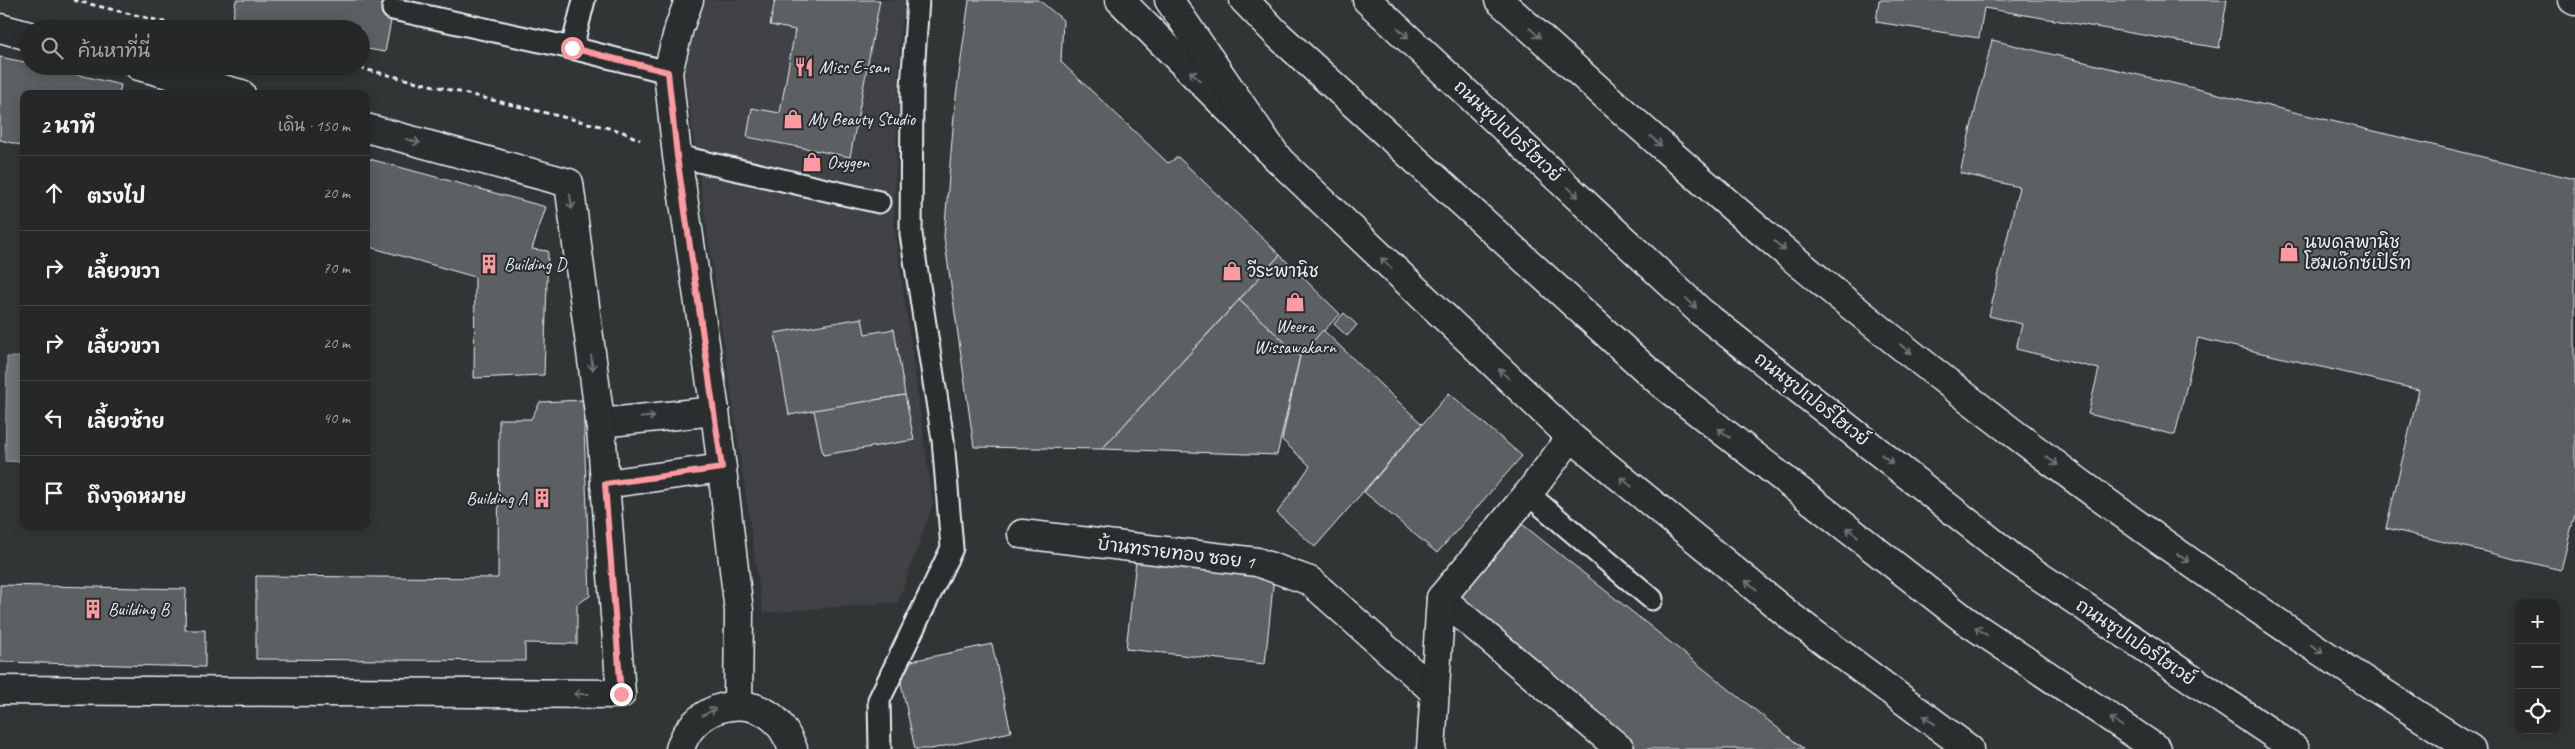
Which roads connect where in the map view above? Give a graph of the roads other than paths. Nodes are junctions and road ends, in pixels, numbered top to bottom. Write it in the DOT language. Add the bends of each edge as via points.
graph roads {
  1 [pos="584,0"];
  2 [pos="689,0"];
  3 [pos="918,0"];
  4 [pos="1120,0"];
  5 [pos="1169,0"];
  6 [pos="1244,0"];
  7 [pos="1367,0"];
  8 [pos="1499,0"];
  9 [pos="393,9"];
  10 [pos="0,28"];
  11 [pos="20,34"];
  12 [pos="572,48"];
  13 [pos="668,72"];
  14 [pos="172,75"];
  15 [pos="226,90"];
  16 [pos="370,129"];
  17 [pos="677,156"];
  18 [pos="1279,160"];
  19 [pos="879,202"];
  20 [pos="715,411"];
  21 [pos="600,423"];
  22 [pos="1571,437"];
  23 [pos="722,468"];
  24 [pos="605,484"];
  25 [pos="1528,494"];
  26 [pos="1022,534"];
  27 [pos="1441,598"];
  28 [pos="1652,600"];
  29 [pos="0,690"];
  30 [pos="1435,692"];
  31 [pos="738,705"];
  32 [pos="680,749"];
  33 [pos="793,749"];
  34 [pos="880,749"];
  35 [pos="1431,749"];
  36 [pos="1620,749"];
  37 [pos="1969,749"];
  38 [pos="2157,749"];
  39 [pos="2295,749"];
  40 [pos="2471,749"];
  1 -- 12 [label="lane"];
  2 -- 13 [label="main road"];
  3 -- 34 [label="lane" via="912,87 911,234 943,440 952,548 879,700"];
  18 -- 4 [label="main road, one-way"];
  5 -- 18 [label="main road"];
  38 -- 6 [label="main road, one-way" via="1966,620 1662,384 1278,35"];
  7 -- 39 [label="main road, ถนนซุปเปอร์ไฮเวย์, one-way" via="1701,312 2014,559"];
  8 -- 40 [label="main road, one-way" via="1678,161 1844,300 2012,433 2192,564 2380,692"];
  9 -- 12 [label="lane"];
  10 -- 11 [label="main road"];
  12 -- 13 [label="lane"];
  13 -- 17 [label="main road"];
  14 -- 15 [label="main road"];
  16 -- 21 [label="main road, one-way" via="569,183"];
  17 -- 19 [label="lane"];
  17 -- 20 [label="main road"];
  22 -- 18 [label="main road, one-way"];
  21 -- 20 [label="main road, one-way"];
  20 -- 23 [label="main road"];
  21 -- 24 [label="main road"];
  22 -- 25 [label="main road"];
  37 -- 22 [label="main road, one-way" via="1790,616"];
  23 -- 24 [label="main road"];
  23 -- 31 [label="main road" via="739,611"];
  24 -- 29 [label="main road, one-way" via="621,694"];
  25 -- 27 [label="main road"];
  25 -- 28 [label="lane"];
  26 -- 30 [label="main road, บ้านทรายทอง ซอย 1" via="1257,562 1310,581"];
  27 -- 30 [label="main road"];
  27 -- 36 [label="main road"];
  30 -- 35 [label="main road"];
  32 -- 31 [label="main road, one-way" via="688,732 705,713"];
  31 -- 33 [label="main road" via="757,709 772,718 785,732"];
}
